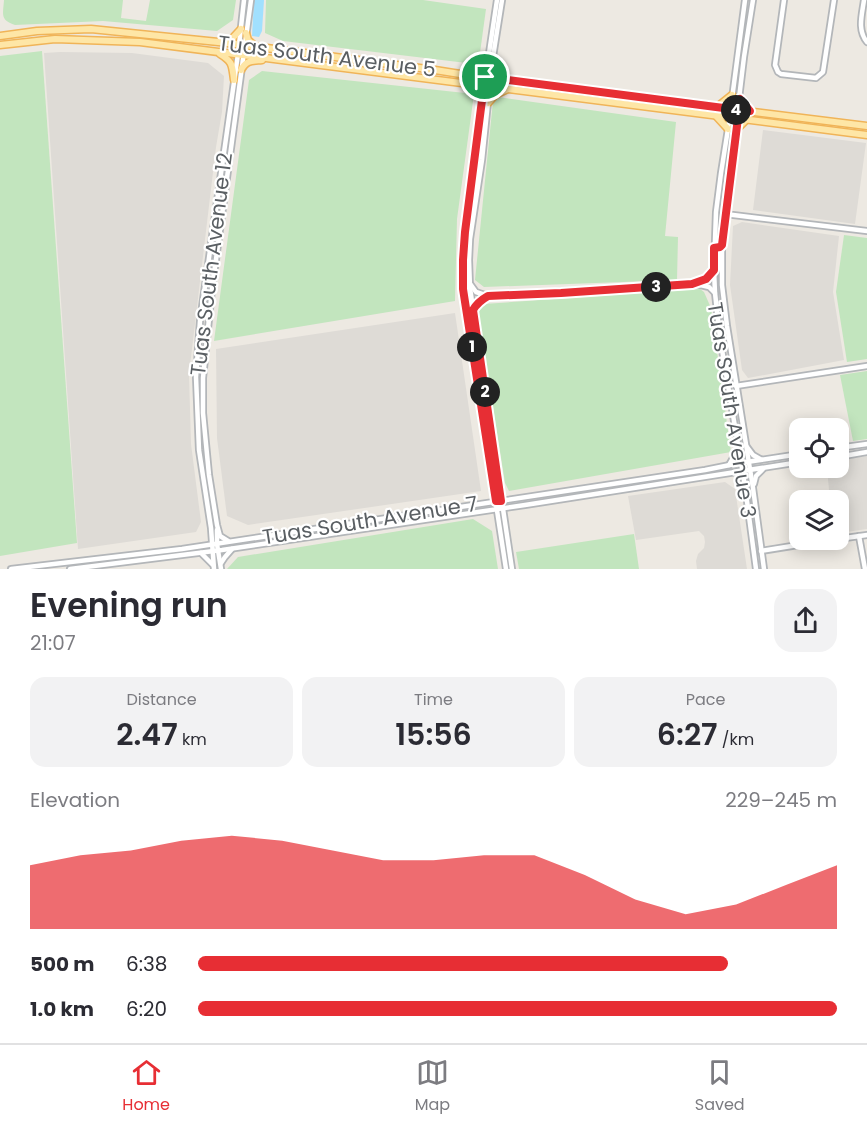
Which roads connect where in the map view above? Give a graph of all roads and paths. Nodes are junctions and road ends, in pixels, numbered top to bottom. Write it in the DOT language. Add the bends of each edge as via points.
graph roads {
  1 [pos="244,0"];
  2 [pos="251,0"];
  3 [pos="497,0"];
  4 [pos="502,0"];
  5 [pos="745,0"];
  6 [pos="753,0"];
  7 [pos="784,0"];
  8 [pos="834,0"];
  9 [pos="864,0"];
  10 [pos="0,29"];
  11 [pos="243,31"];
  12 [pos="3,35"];
  13 [pos="867,42"];
  14 [pos="228,43"];
  15 [pos="0,45"];
  16 [pos="242,45"];
  17 [pos="255,46"];
  18 [pos="216,51"];
  19 [pos="241,54"];
  20 [pos="275,59"];
  21 [pos="490,64"];
  22 [pos="242,70"];
  23 [pos="469,75"];
  24 [pos="488,78"];
  25 [pos="234,80"];
  26 [pos="504,81"];
  27 [pos="461,82"];
  28 [pos="487,86"];
  29 [pos="509,89"];
  30 [pos="732,95"];
  31 [pos="740,99"];
  32 [pos="485,103"];
  33 [pos="717,108"];
  34 [pos="730,109"];
  35 [pos="739,110"];
  36 [pos="750,111"];
  37 [pos="717,117"];
  38 [pos="729,118"];
  39 [pos="737,119"];
  40 [pos="747,120"];
  41 [pos="867,126"];
  42 [pos="728,129"];
  43 [pos="736,130"];
  44 [pos="867,135"];
  45 [pos="725,214"];
  46 [pos="867,231"];
  47 [pos="722,245"];
  48 [pos="714,248"];
  49 [pos="714,270"];
  50 [pos="470,282"];
  51 [pos="692,284"];
  52 [pos="715,293"];
  53 [pos="488,296"];
  54 [pos="473,310"];
  55 [pos="867,366"];
  56 [pos="736,386"];
  57 [pos="745,444"];
  58 [pos="867,444"];
  59 [pos="849,446"];
  60 [pos="738,448"];
  61 [pos="867,452"];
  62 [pos="849,455"];
  63 [pos="789,456"];
  64 [pos="762,460"];
  65 [pos="748,462"];
  66 [pos="740,463"];
  67 [pos="789,464"];
  68 [pos="729,465"];
  69 [pos="763,469"];
  70 [pos="749,471"];
  71 [pos="742,472"];
  72 [pos="730,474"];
  73 [pos="745,486"];
  74 [pos="496,487"];
  75 [pos="753,488"];
  76 [pos="512,499"];
  77 [pos="499,501"];
  78 [pos="481,504"];
  79 [pos="513,507"];
  80 [pos="500,509"];
  81 [pos="489,511"];
  82 [pos="501,519"];
  83 [pos="210,525"];
  84 [pos="217,526"];
  85 [pos="867,535"];
  86 [pos="859,536"];
  87 [pos="849,537"];
  88 [pos="231,541"];
  89 [pos="214,544"];
  90 [pos="201,546"];
  91 [pos="789,546"];
  92 [pos="232,549"];
  93 [pos="216,551"];
  94 [pos="761,551"];
  95 [pos="201,553"];
  96 [pos="221,567"];
  97 [pos="214,568"];
  98 [pos="11,569"];
  99 [pos="70,569"];
  100 [pos="506,569"];
  101 [pos="512,569"];
  102 [pos="756,569"];
  103 [pos="764,569"];
  104 [pos="865,569"];
  1 -- 11 [label="street, Tuas South Avenue 12"];
  2 -- 11 [label="street, Tuas South Avenue 12"];
  3 -- 21 [label="street"];
  4 -- 21 [label="street"];
  5 -- 30 [label="street, Tuas South Avenue 3"];
  6 -- 31 [label="street, Tuas South Avenue 3"];
  7 -- 8 [label="street" via="775,65 781,74 816,78 823,72"];
  9 -- 13 [label="street" via="861,29"];
  10 -- 12 [label="main road"];
  11 -- 14 [label="main road"];
  11 -- 16 [label="street, Tuas South Avenue 12"];
  11 -- 17 [label="main road"];
  12 -- 14 [label="main road, Tuas South Avenue 5" via="91,29"];
  14 -- 16 [label="main road, Tuas South Avenue 5"];
  15 -- 18 [label="main road, Tuas South Avenue 5" via="55,39 140,42"];
  16 -- 17 [label="main road, Tuas South Avenue 5"];
  16 -- 19 [label="street, Tuas South Avenue 12"];
  17 -- 23 [label="main road, Tuas South Avenue 5"];
  18 -- 19 [label="main road, Tuas South Avenue 5"];
  18 -- 25 [label="main road" via="231,62"];
  19 -- 20 [label="main road, Tuas South Avenue 5"];
  19 -- 22 [label="street, Tuas South Avenue 12"];
  19 -- 25 [label="street, Tuas South Avenue 12"];
  20 -- 22 [label="main road" via="248,61"];
  20 -- 27 [label="main road, Tuas South Avenue 5"];
  21 -- 23 [label="main road"];
  21 -- 24 [label="street"];
  21 -- 26 [label="main road"];
  22 -- 84 [label="street, Tuas South Avenue 12" via="203,378 202,413"];
  23 -- 24 [label="main road, Tuas South Avenue 5"];
  24 -- 26 [label="main road, Tuas South Avenue 5"];
  24 -- 28 [label="street"];
  25 -- 83 [label="street, Tuas South Avenue 12" via="200,321 196,377 198,450"];
  26 -- 33 [label="main road, Tuas South Avenue 5"];
  27 -- 28 [label="main road, Tuas South Avenue 5"];
  27 -- 32 [label="main road"];
  28 -- 29 [label="main road, Tuas South Avenue 5"];
  28 -- 32 [label="street"];
  29 -- 32 [label="main road"];
  29 -- 37 [label="main road, Tuas South Avenue 5"];
  30 -- 33 [label="main road"];
  30 -- 34 [label="street, Tuas South Avenue 3"];
  31 -- 35 [label="street, Tuas South Avenue 3"];
  31 -- 36 [label="main road"];
  32 -- 50 [label="street" via="482,159 470,238"];
  32 -- 74 [label="street" via="465,232 463,289"];
  33 -- 34 [label="main road, Tuas South Avenue 5"];
  34 -- 35 [label="main road, Tuas South Avenue 5"];
  34 -- 38 [label="street, Tuas South Avenue 3"];
  35 -- 36 [label="main road, Tuas South Avenue 5"];
  35 -- 39 [label="street, Tuas South Avenue 3"];
  36 -- 41 [label="main road, Tuas South Avenue 5"];
  37 -- 38 [label="main road, Tuas South Avenue 5"];
  37 -- 42 [label="main road"];
  38 -- 39 [label="main road, Tuas South Avenue 5"];
  38 -- 42 [label="street, Tuas South Avenue 3"];
  39 -- 40 [label="main road, Tuas South Avenue 5"];
  39 -- 43 [label="street, Tuas South Avenue 3"];
  40 -- 43 [label="main road"];
  40 -- 44 [label="main road, Tuas South Avenue 5"];
  42 -- 48 [label="street, Tuas South Avenue 3"];
  43 -- 45 [label="street, Tuas South Avenue 3"];
  45 -- 46 [label="street"];
  45 -- 47 [label="street, Tuas South Avenue 3"];
  47 -- 48 [label="street"];
  47 -- 56 [label="street, Tuas South Avenue 3" via="723,292"];
  48 -- 49 [label="street, Tuas South Avenue 3"];
  49 -- 51 [label="street" via="706,279"];
  49 -- 52 [label="street, Tuas South Avenue 3"];
  50 -- 53 [label="street" via="476,292"];
  50 -- 54 [label="street"];
  51 -- 52 [label="street" via="709,287"];
  51 -- 53 [label="street"];
  52 -- 60 [label="street, Tuas South Avenue 3"];
  53 -- 54 [label="street"];
  54 -- 74 [label="street"];
  55 -- 56 [label="street"];
  56 -- 57 [label="street, Tuas South Avenue 3"];
  57 -- 64 [label="street"];
  57 -- 65 [label="street, Tuas South Avenue 3"];
  58 -- 59 [label="street"];
  60 -- 66 [label="street, Tuas South Avenue 3"];
  60 -- 68 [label="street"];
  61 -- 62 [label="street"];
  63 -- 64 [label="street, Tuas South Avenue 7"];
  64 -- 65 [label="street, Tuas South Avenue 7"];
  65 -- 66 [label="street, Tuas South Avenue 7"];
  65 -- 70 [label="street, Tuas South Avenue 3"];
  66 -- 68 [label="street, Tuas South Avenue 7"];
  66 -- 71 [label="street, Tuas South Avenue 3"];
  67 -- 69 [label="street, Tuas South Avenue 7"];
  68 -- 76 [label="street, Tuas South Avenue 7"];
  69 -- 70 [label="street, Tuas South Avenue 7"];
  69 -- 75 [label="street" via="754,479"];
  70 -- 71 [label="street, Tuas South Avenue 7"];
  70 -- 75 [label="street, Tuas South Avenue 3"];
  71 -- 72 [label="street, Tuas South Avenue 7"];
  71 -- 73 [label="street, Tuas South Avenue 3"];
  72 -- 73 [label="street"];
  72 -- 79 [label="street, Tuas South Avenue 7"];
  73 -- 102 [label="street, Tuas South Avenue 3"];
  74 -- 76 [label="street"];
  74 -- 77 [label="street"];
  74 -- 78 [label="street" via="489,500"];
  75 -- 94 [label="street, Tuas South Avenue 3"];
  76 -- 77 [label="street, Tuas South Avenue 7"];
  77 -- 78 [label="street, Tuas South Avenue 7"];
  77 -- 80 [label="street"];
  78 -- 88 [label="street, Tuas South Avenue 7"];
  79 -- 80 [label="street, Tuas South Avenue 7"];
  79 -- 82 [label="street"];
  80 -- 81 [label="street, Tuas South Avenue 7"];
  80 -- 82 [label="street"];
  81 -- 82 [label="street"];
  81 -- 92 [label="street, Tuas South Avenue 7"];
  82 -- 100 [label="street"];
  82 -- 101 [label="street"];
  83 -- 84 [label="street" via="213,529"];
  83 -- 89 [label="street, Tuas South Avenue 12"];
  83 -- 90 [label="street"];
  84 -- 88 [label="street" via="222,538"];
  84 -- 89 [label="street, Tuas South Avenue 12"];
  85 -- 86 [label="street"];
  86 -- 87 [label="street"];
  86 -- 104 [label="street"];
  88 -- 89 [label="street, Tuas South Avenue 7"];
  89 -- 90 [label="street, Tuas South Avenue 7"];
  89 -- 93 [label="street, Tuas South Avenue 12"];
  90 -- 98 [label="street, Tuas South Avenue 7"];
  91 -- 94 [label="street"];
  92 -- 93 [label="street, Tuas South Avenue 7"];
  92 -- 96 [label="street"];
  93 -- 95 [label="street, Tuas South Avenue 7"];
  93 -- 96 [label="street, Tuas South Avenue 12"];
  93 -- 97 [label="street, Tuas South Avenue 12"];
  94 -- 103 [label="street, Tuas South Avenue 3"];
  95 -- 97 [label="street"];
  95 -- 99 [label="street, Tuas South Avenue 7"];
}
